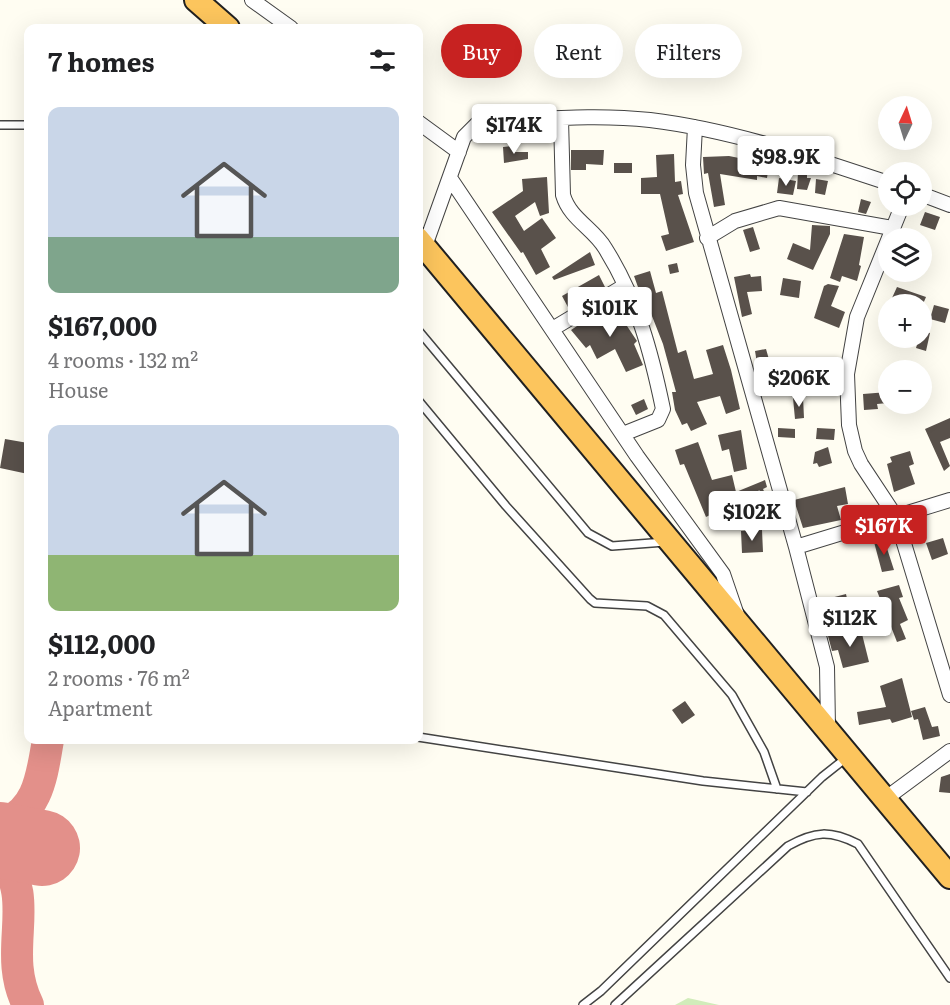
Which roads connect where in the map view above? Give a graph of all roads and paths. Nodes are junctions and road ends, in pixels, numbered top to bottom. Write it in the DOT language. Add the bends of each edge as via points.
graph roads {
  1 [pos="196,0"];
  2 [pos="252,0"];
  3 [pos="223,24"];
  4 [pos="285,24"];
  5 [pos="561,119"];
  6 [pos="0,125"];
  7 [pos="24,125"];
  8 [pos="423,126"];
  9 [pos="695,127"];
  10 [pos="459,152"];
  11 [pos="450,178"];
  12 [pos="878,180"];
  13 [pos="932,198"];
  14 [pos="950,205"];
  15 [pos="897,216"];
  16 [pos="892,228"];
  17 [pos="707,238"];
  18 [pos="423,240"];
  19 [pos="423,243"];
  20 [pos="878,264"];
  21 [pos="624,286"];
  22 [pos="554,328"];
  23 [pos="423,336"];
  24 [pos="423,406"];
  25 [pos="623,434"];
  26 [pos="950,500"];
  27 [pos="896,517"];
  28 [pos="671,542"];
  29 [pos="796,547"];
  30 [pos="739,623"];
  31 [pos="950,695"];
  32 [pos="828,727"];
  33 [pos="423,738"];
  34 [pos="950,751"];
  35 [pos="850,755"];
  36 [pos="777,789"];
  37 [pos="807,792"];
  38 [pos="885,799"];
  39 [pos="950,876"];
  40 [pos="950,978"];
  41 [pos="583,1005"];
  42 [pos="615,1005"];
  1 -- 3 [label="highway"];
  2 -- 4 [label="street"];
  5 -- 9 [label="street" via="624,118"];
  5 -- 10 [label="street" via="478,123 470,129"];
  5 -- 21 [label="street" via="566,205 605,248"];
  6 -- 7 [label="lane"];
  8 -- 10 [label="street"];
  9 -- 12 [label="street" via="798,153"];
  9 -- 17 [label="street" via="693,179"];
  10 -- 11 [label="street"];
  11 -- 18 [label="street"];
  11 -- 22 [label="street"];
  13 -- 14 [label="street"];
  15 -- 16 [label="street"];
  16 -- 17 [label="street" via="779,208 735,220"];
  17 -- 29 [label="street"];
  19 -- 28 [label="highway"];
  20 -- 27 [label="street" via="857,317 848,374 849,425 855,451"];
  21 -- 22 [label="street"];
  21 -- 25 [label="street" via="648,338 663,409 658,420"];
  22 -- 25 [label="street"];
  23 -- 28 [label="lane" via="588,533 612,546"];
  24 -- 36 [label="lane" via="590,599 595,603 647,606 664,615 732,695 764,752"];
  25 -- 30 [label="street" via="723,574"];
  26 -- 27 [label="street"];
  27 -- 29 [label="street"];
  27 -- 31 [label="street"];
  28 -- 30 [label="highway"];
  29 -- 32 [label="street" via="827,667"];
  30 -- 32 [label="highway"];
  32 -- 35 [label="highway"];
  33 -- 36 [label="lane"];
  34 -- 38 [label="street"];
  35 -- 37 [label="lane"];
  35 -- 38 [label="highway"];
  36 -- 37 [label="lane"];
  37 -- 41 [label="lane"];
  38 -- 39 [label="highway"];
  40 -- 42 [label="lane" via="858,844 828,834 809,835 788,846"];
}
